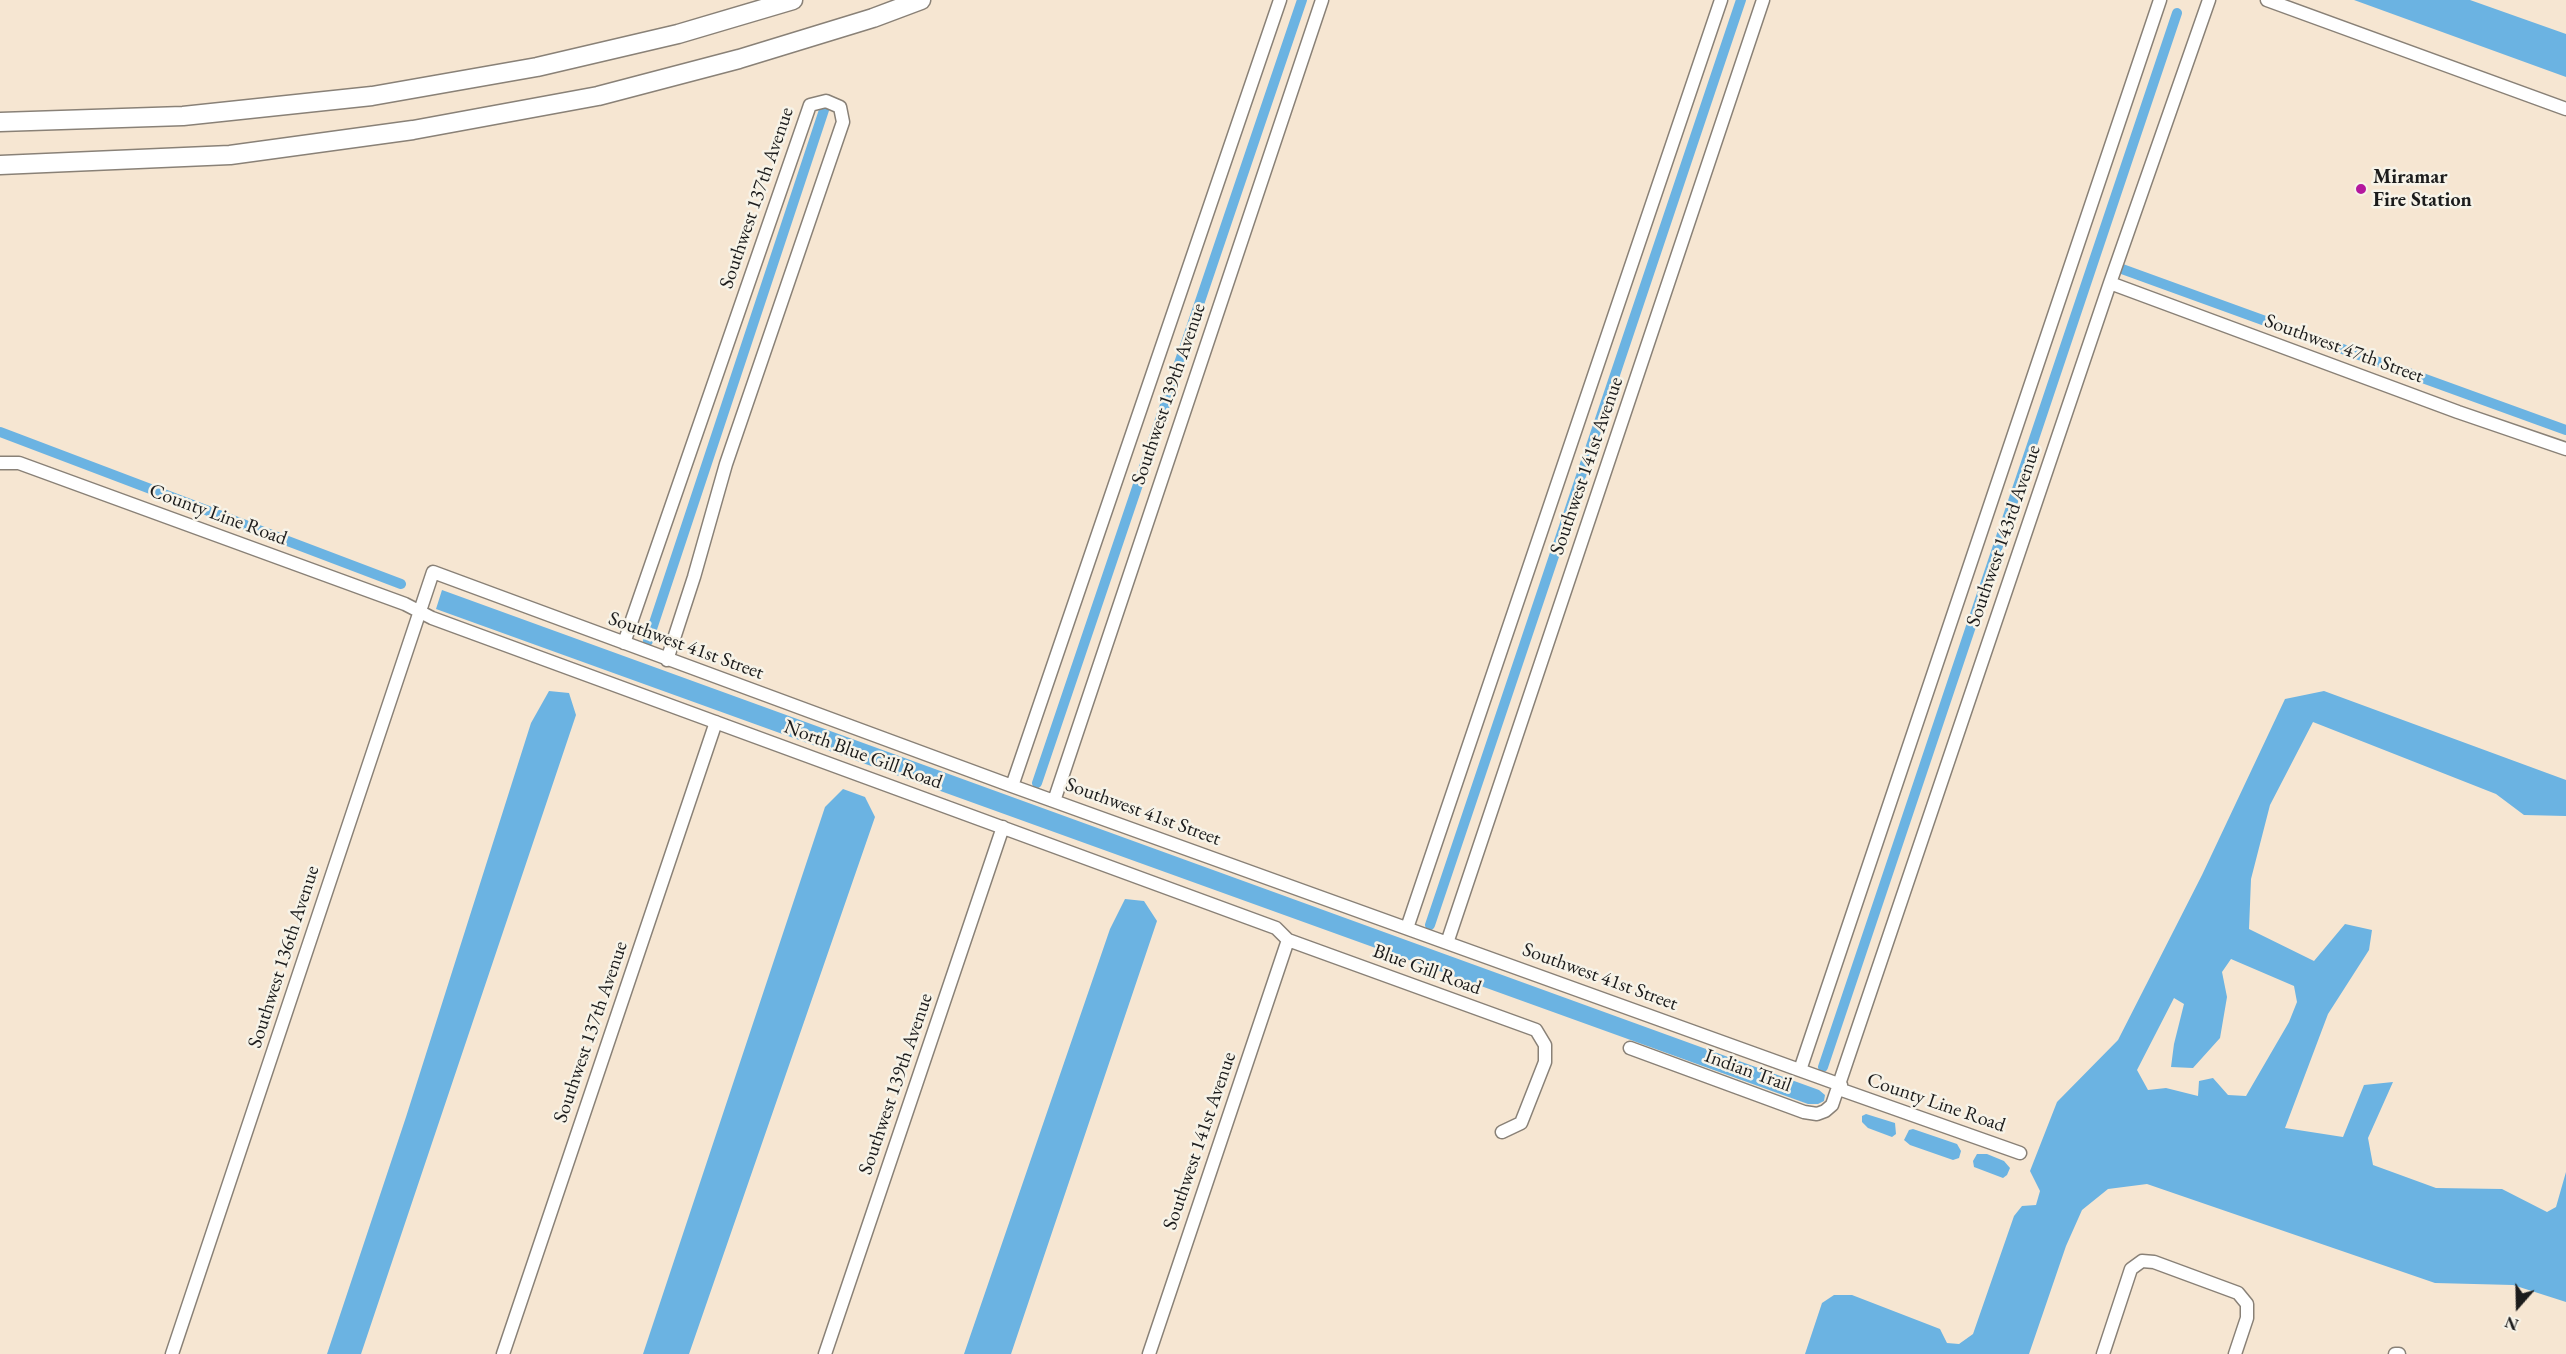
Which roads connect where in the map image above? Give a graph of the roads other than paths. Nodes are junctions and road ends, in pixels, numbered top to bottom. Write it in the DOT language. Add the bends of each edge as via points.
graph roads {
  1 [pos="793,0"];
  2 [pos="921,0"];
  3 [pos="1280,0"];
  4 [pos="1322,0"];
  5 [pos="1721,0"];
  6 [pos="1763,0"];
  7 [pos="2160,0"];
  8 [pos="2209,0"];
  9 [pos="2266,0"];
  10 [pos="2566,109"];
  11 [pos="0,122"];
  12 [pos="0,165"];
  13 [pos="2110,283"];
  14 [pos="2566,449"];
  15 [pos="0,463"];
  16 [pos="433,572"];
  17 [pos="420,612"];
  18 [pos="624,644"];
  19 [pos="668,660"];
  20 [pos="716,722"];
  21 [pos="1012,786"];
  22 [pos="1054,801"];
  23 [pos="1003,827"];
  24 [pos="1407,928"];
  25 [pos="1288,940"];
  26 [pos="1447,943"];
  27 [pos="1630,1048"];
  28 [pos="1800,1070"];
  29 [pos="1840,1087"];
  30 [pos="1502,1132"];
  31 [pos="2020,1153"];
  32 [pos="172,1354"];
  33 [pos="503,1354"];
  34 [pos="825,1354"];
  35 [pos="1149,1354"];
  36 [pos="2103,1354"];
  37 [pos="2235,1354"];
  1 -- 11 [label="highway" via="678,34 537,67 372,96 183,116"];
  2 -- 12 [label="highway" via="739,59 598,96 414,130 230,155"];
  3 -- 21 [label="street, Southwest 139th Avenue"];
  4 -- 22 [label="street, Southwest 139th Avenue"];
  5 -- 24 [label="street, Southwest 141st Avenue"];
  6 -- 26 [label="street, Southwest 141st Avenue"];
  7 -- 28 [label="street, Southwest 143rd Avenue"];
  8 -- 13 [label="street, Southwest 143rd Avenue"];
  9 -- 10 [label="street"];
  13 -- 14 [label="street, Southwest 47th Street"];
  13 -- 29 [label="street, Southwest 143rd Avenue"];
  15 -- 17 [label="street, County Line Road" via="19,463"];
  16 -- 17 [label="street, Southwest 136th Avenue"];
  16 -- 18 [label="street, Southwest 41st Street"];
  17 -- 20 [label="street, North Blue Gill Road"];
  17 -- 32 [label="street, Southwest 136th Avenue"];
  18 -- 19 [label="street, Southwest 41st Street"];
  18 -- 19 [label="street, Southwest 137th Avenue" via="810,105 826,101 840,107 843,122 726,464"];
  19 -- 21 [label="street, Southwest 41st Street"];
  20 -- 23 [label="street, North Blue Gill Road"];
  20 -- 33 [label="street, Southwest 137th Avenue"];
  21 -- 22 [label="street, Southwest 41st Street"];
  22 -- 24 [label="street, Southwest 41st Street"];
  23 -- 25 [label="street, North Blue Gill Road" via="1276,928"];
  23 -- 34 [label="street, Southwest 139th Avenue"];
  24 -- 26 [label="street, Southwest 41st Street"];
  25 -- 30 [label="street, Blue Gill Road" via="1536,1030 1545,1046 1545,1062 1521,1123"];
  25 -- 35 [label="street, Southwest 141st Avenue"];
  26 -- 28 [label="street, Southwest 41st Street"];
  27 -- 29 [label="street, Indian Trail" via="1804,1112 1825,1111 1832,1106"];
  28 -- 29 [label="street, Southwest 41st Street"];
  29 -- 31 [label="street, County Line Road"];
  36 -- 37 [label="street" via="2131,1269 2142,1261 2238,1293 2247,1304 2247,1318"];
}
